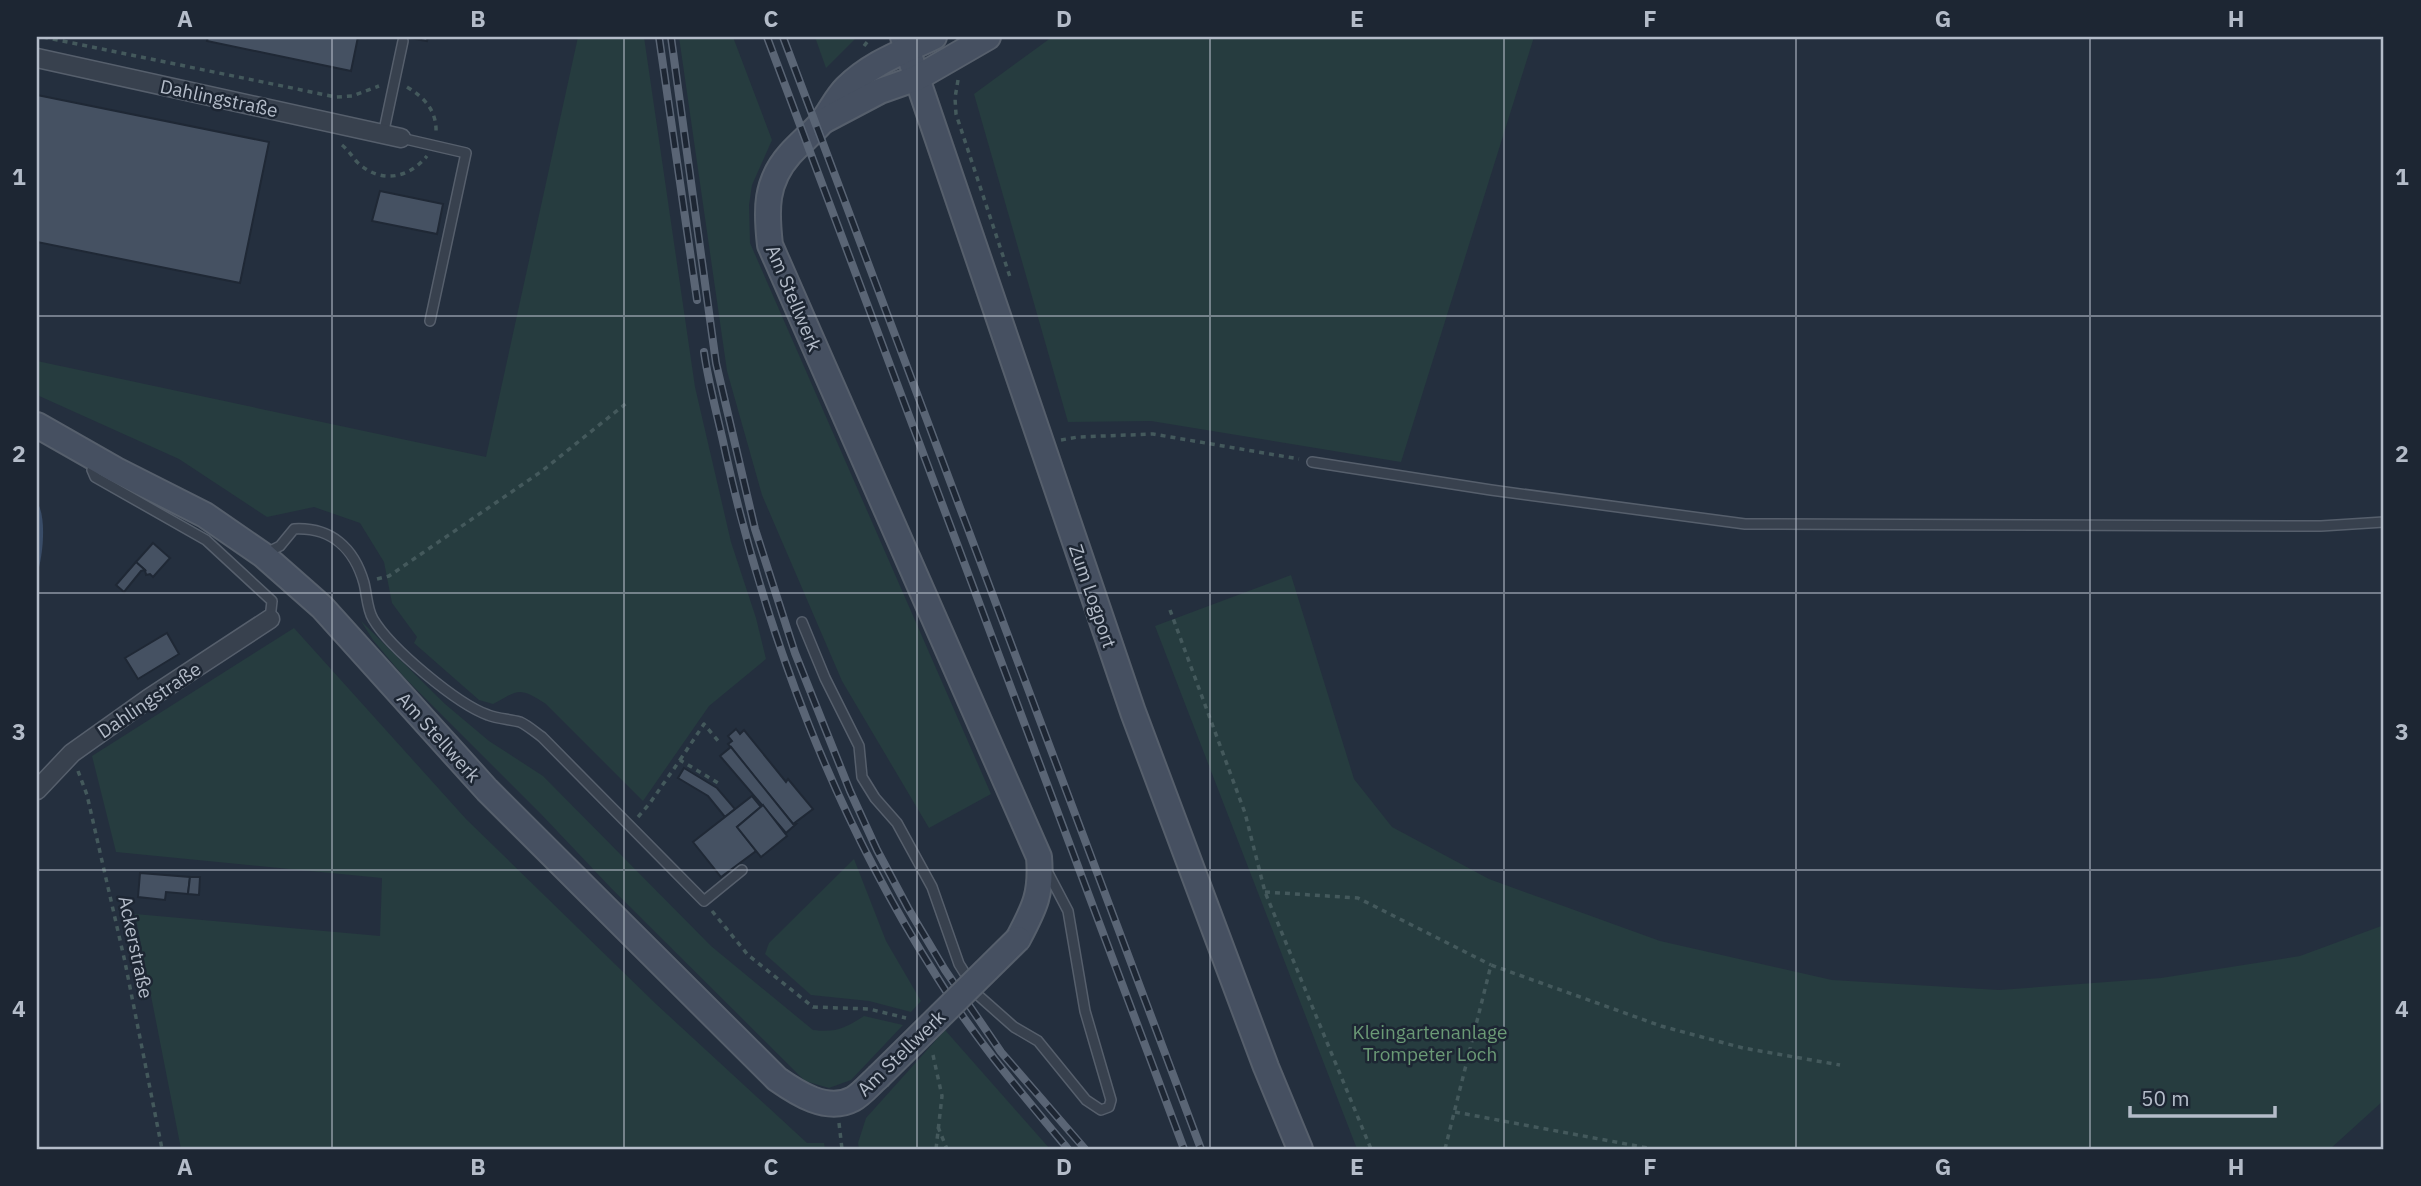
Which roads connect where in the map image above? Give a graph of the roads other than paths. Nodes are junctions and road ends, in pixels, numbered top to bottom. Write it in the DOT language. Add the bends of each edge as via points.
graph roads {
  1 [pos="934,37"];
  2 [pos="988,37"];
  3 [pos="403,41"];
  4 [pos="905,43"];
  5 [pos="37,58"];
  6 [pos="918,78"];
  7 [pos="822,122"];
  8 [pos="392,137"];
  9 [pos="430,321"];
  10 [pos="37,425"];
  11 [pos="95,458"];
  12 [pos="1312,462"];
  13 [pos="2384,522"];
  14 [pos="263,555"];
  15 [pos="270,619"];
  16 [pos="802,622"];
  17 [pos="37,790"];
  18 [pos="1039,856"];
  19 [pos="742,870"];
  20 [pos="1300,1149"];
  1 -- 4 [label="street, Am Stellwerk"];
  2 -- 6 [label="street, Am Stellwerk"];
  3 -- 8 [label="lane"];
  4 -- 6 [label="street, Zum Logport"];
  4 -- 7 [label="street, Am Stellwerk" via="844,90"];
  5 -- 8 [label="street, Dahlingstraße"];
  6 -- 7 [label="street, Am Stellwerk" via="880,91"];
  6 -- 20 [label="street, Zum Logport" via="1133,712"];
  7 -- 18 [label="street, Am Stellwerk" via="773,178 766,212 769,245"];
  8 -- 9 [label="lane" via="466,153"];
  10 -- 11 [label="street, Am Stellwerk"];
  11 -- 14 [label="street, Am Stellwerk" via="205,515"];
  11 -- 15 [label="lane" via="95,477 206,540 231,562 272,601"];
  12 -- 13 [label="lane" via="1745,524 2321,526"];
  14 -- 18 [label="street, Am Stellwerk, bridge" via="322,607 487,790 777,1079 820,1102 851,1100 1018,939 1034,909 1041,880"];
  14 -- 19 [label="lane" via="280,546 294,529 322,531 338,541 351,554 373,619 397,648 468,705 522,723 542,737 704,901"];
  15 -- 17 [label="street, Dahlingstraße" via="72,753"];
  16 -- 18 [label="lane" via="859,746 862,777 897,823 932,887 965,975 978,996 1038,1041 1086,1100 1101,1110 1109,1107 1111,1100 1085,1011 1068,911"];
}
